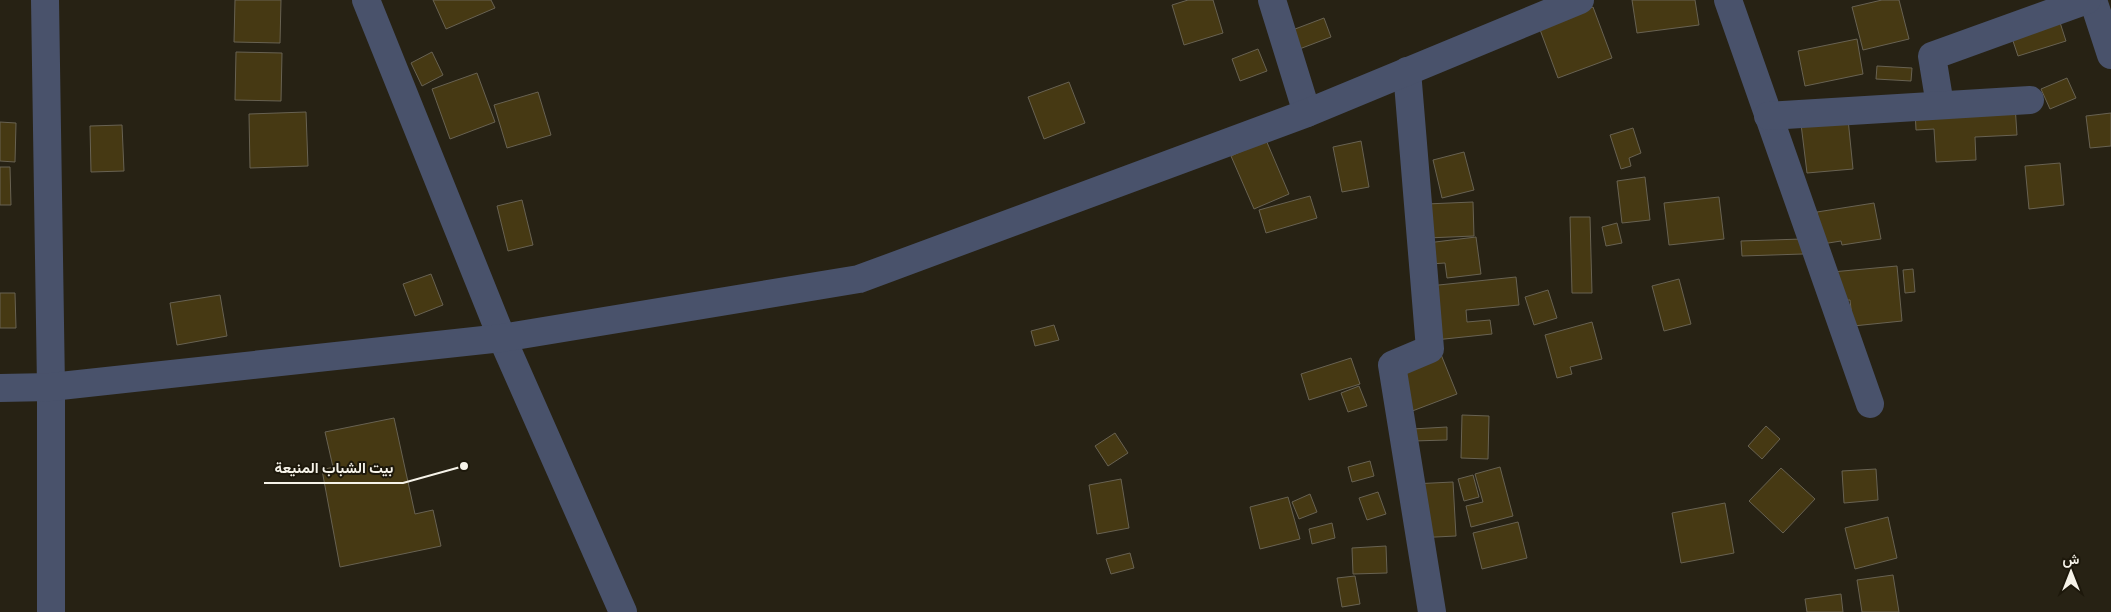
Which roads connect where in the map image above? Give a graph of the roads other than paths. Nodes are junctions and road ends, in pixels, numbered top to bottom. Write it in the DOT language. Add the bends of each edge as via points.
graph roads {
  1 [pos="45,0"];
  2 [pos="366,0"];
  3 [pos="1272,0"];
  4 [pos="1580,0"];
  5 [pos="1728,0"];
  6 [pos="2087,0"];
  7 [pos="2093,0"];
  8 [pos="2111,55"];
  9 [pos="1408,71"];
  10 [pos="2030,100"];
  11 [pos="1940,105"];
  12 [pos="1307,113"];
  13 [pos="1768,116"];
  14 [pos="502,338"];
  15 [pos="51,387"];
  16 [pos="0,388"];
  17 [pos="1870,404"];
  18 [pos="52,612"];
  19 [pos="623,612"];
  20 [pos="1432,612"];
  1 -- 15 [label="street"];
  2 -- 14 [label="street"];
  3 -- 12 [label="street"];
  4 -- 9 [label="street"];
  5 -- 13 [label="street"];
  6 -- 11 [label="street" via="1932,56"];
  7 -- 8 [label="street"];
  9 -- 12 [label="street"];
  9 -- 20 [label="street" via="1430,349 1392,365"];
  10 -- 11 [label="street"];
  11 -- 13 [label="street"];
  12 -- 14 [label="street" via="859,279"];
  13 -- 17 [label="street"];
  14 -- 15 [label="street"];
  14 -- 19 [label="street"];
  15 -- 16 [label="street"];
  15 -- 18 [label="street"];
}
